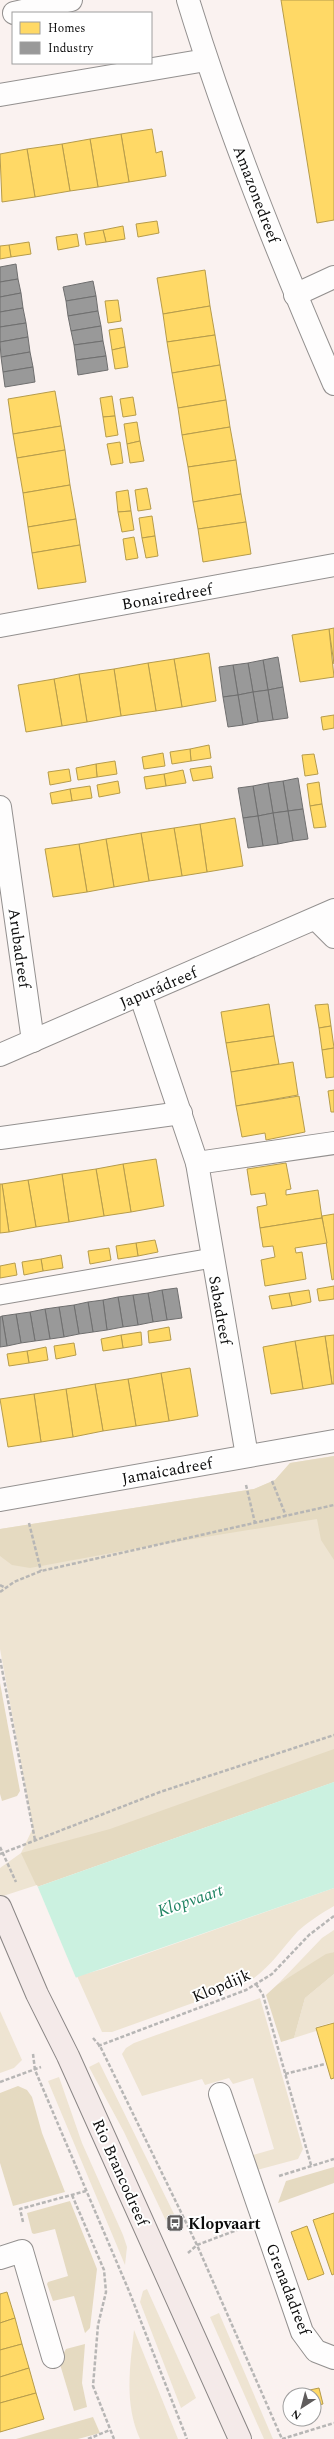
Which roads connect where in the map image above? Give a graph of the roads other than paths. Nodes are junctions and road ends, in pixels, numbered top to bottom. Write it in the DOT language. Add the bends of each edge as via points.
graph roads {
  1 [pos="71,0"];
  2 [pos="188,0"];
  3 [pos="18,12"];
  4 [pos="12,13"];
  5 [pos="0,16"];
  6 [pos="206,60"];
  7 [pos="0,95"];
  8 [pos="334,276"];
  9 [pos="295,295"];
  10 [pos="334,384"];
  11 [pos="334,565"];
  12 [pos="0,626"];
  13 [pos="0,807"];
  14 [pos="325,914"];
  15 [pos="334,937"];
  16 [pos="140,994"];
  17 [pos="33,1041"];
  18 [pos="0,1055"];
  19 [pos="181,1112"];
  20 [pos="0,1138"];
  21 [pos="334,1143"];
  22 [pos="197,1164"];
  23 [pos="212,1258"];
  24 [pos="0,1295"];
  25 [pos="334,1441"];
  26 [pos="250,1455"];
  27 [pos="0,1500"];
  28 [pos="0,1907"];
  29 [pos="220,2094"];
  30 [pos="0,2258"];
  31 [pos="53,2357"];
  32 [pos="334,2358"];
  33 [pos="240,2439"];
  1 -- 3 [label="street"];
  2 -- 6 [label="street, Amazonedreef"];
  4 -- 5 [label="street"];
  6 -- 7 [label="street"];
  6 -- 9 [label="street, Amazonedreef"];
  8 -- 9 [label="street"];
  9 -- 10 [label="street, Amazonedreef"];
  11 -- 12 [label="street, Bonairedreef"];
  13 -- 17 [label="street, Arubadreef"];
  14 -- 15 [label="street, Japurádreef"];
  14 -- 16 [label="street, Japurádreef"];
  16 -- 17 [label="street, Japurádreef"];
  16 -- 19 [label="street, Sabadreef"];
  17 -- 18 [label="street, Japurádreef"];
  19 -- 20 [label="street"];
  19 -- 22 [label="street, Sabadreef"];
  21 -- 22 [label="street"];
  22 -- 23 [label="street, Sabadreef"];
  23 -- 24 [label="lane"];
  23 -- 26 [label="street, Sabadreef"];
  25 -- 26 [label="street, Jamaicadreef"];
  26 -- 27 [label="street, Jamaicadreef"];
  28 -- 33 [label="street, Rio Brancodreef" via="37,1994 71,2063"];
  29 -- 32 [label="street, Grenadadreef" via="302,2332 316,2350"];
  30 -- 31 [label="street" via="22,2251"];
}
